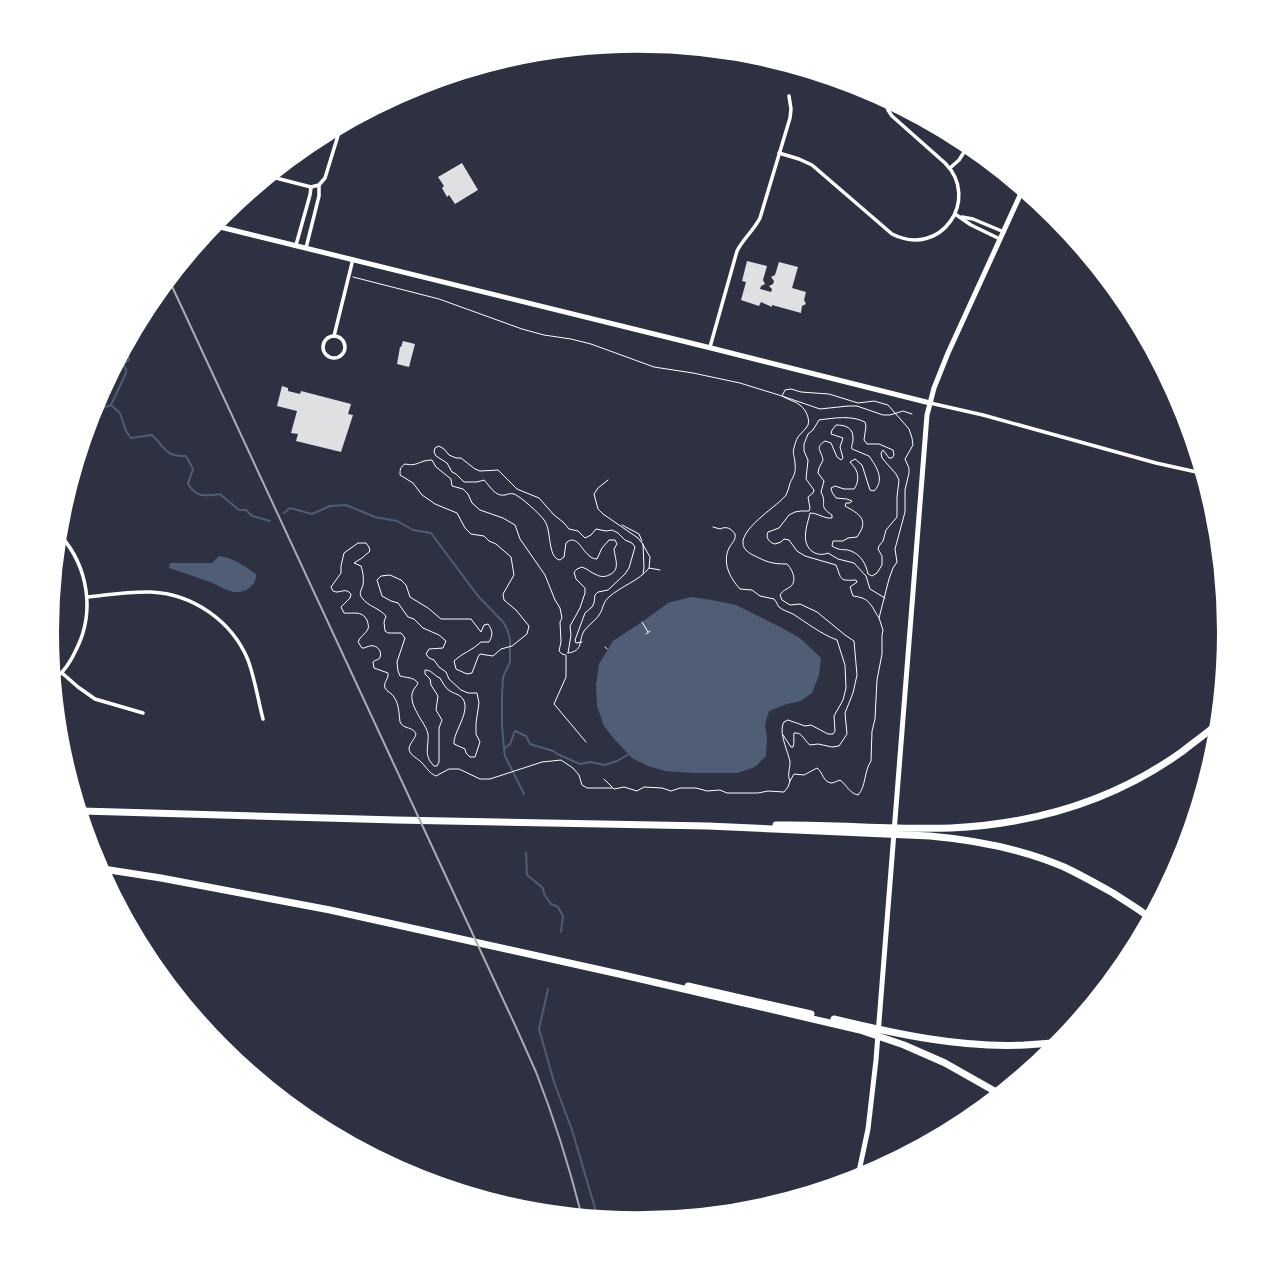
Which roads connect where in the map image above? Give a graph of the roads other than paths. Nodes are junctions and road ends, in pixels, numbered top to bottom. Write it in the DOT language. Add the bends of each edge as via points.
graph roads {
  1 [pos="789,96"];
  2 [pos="888,109"];
  3 [pos="338,137"];
  4 [pos="964,152"];
  5 [pos="779,153"];
  6 [pos="950,168"];
  7 [pos="277,178"];
  8 [pos="319,185"];
  9 [pos="311,187"];
  10 [pos="1020,195"];
  11 [pos="306,209"];
  12 [pos="315,212"];
  13 [pos="955,214"];
  14 [pos="960,217"];
  15 [pos="223,228"];
  16 [pos="1004,232"];
  17 [pos="1000,239"];
  18 [pos="296,245"];
  19 [pos="306,248"];
  20 [pos="353,259"];
  21 [pos="334,336"];
  22 [pos="710,347"];
  23 [pos="930,404"];
  24 [pos="1196,472"];
  25 [pos="66,542"];
  26 [pos="87,597"];
  27 [pos="62,673"];
  28 [pos="143,713"];
  29 [pos="263,720"];
  30 [pos="1210,730"];
  31 [pos="87,811"];
  32 [pos="708,826"];
  33 [pos="110,870"];
  34 [pos="1145,914"];
  35 [pos="619,974"];
  36 [pos="1048,1043"];
  37 [pos="994,1091"];
  38 [pos="860,1168"];
  1 -- 5 [label="street" via="790,118"];
  2 -- 6 [label="street" via="896,121"];
  3 -- 8 [label="street" via="325,178"];
  4 -- 6 [label="street"];
  5 -- 13 [label="street" via="799,158 812,165 892,234 906,240 934,236 942,231"];
  5 -- 22 [label="street" via="760,218 737,251"];
  6 -- 13 [label="street" via="958,187"];
  7 -- 9 [label="street"];
  8 -- 9 [label="street"];
  8 -- 12 [label="street"];
  9 -- 11 [label="street"];
  10 -- 16 [label="main road"];
  11 -- 12 [label="street"];
  11 -- 18 [label="street"];
  12 -- 19 [label="street"];
  13 -- 14 [label="street"];
  14 -- 16 [label="street" via="973,219"];
  14 -- 17 [label="street" via="970,225"];
  15 -- 18 [label="main road"];
  16 -- 17 [label="main road"];
  17 -- 23 [label="main road" via="948,353"];
  18 -- 19 [label="main road"];
  19 -- 20 [label="main road"];
  20 -- 21 [label="street"];
  20 -- 22 [label="main road"];
  21 -- 21 [label="street" via="325,340 322,347 324,354 334,359 343,354 345,347 341,338"];
  22 -- 23 [label="main road"];
  23 -- 24 [label="street" via="983,415"];
  23 -- 38 [label="main road" via="924,450 876,1060 867,1135"];
  25 -- 26 [label="street" via="79,565"];
  26 -- 27 [label="street" via="82,637"];
  26 -- 29 [label="street" via="159,593 185,599 207,610 229,630 247,659"];
  27 -- 28 [label="street" via="95,699"];
  30 -- 32 [label="highway" via="1172,758 1133,782 1100,798 1028,819 981,826 943,828 809,824"];
  31 -- 32 [label="highway"];
  32 -- 34 [label="highway" via="930,836 991,844 1063,867 1091,880"];
  33 -- 35 [label="highway" via="330,910"];
  35 -- 36 [label="highway" via="707,990 895,1033 943,1041 1011,1046"];
  35 -- 37 [label="highway" via="866,1032 945,1063"];
}
